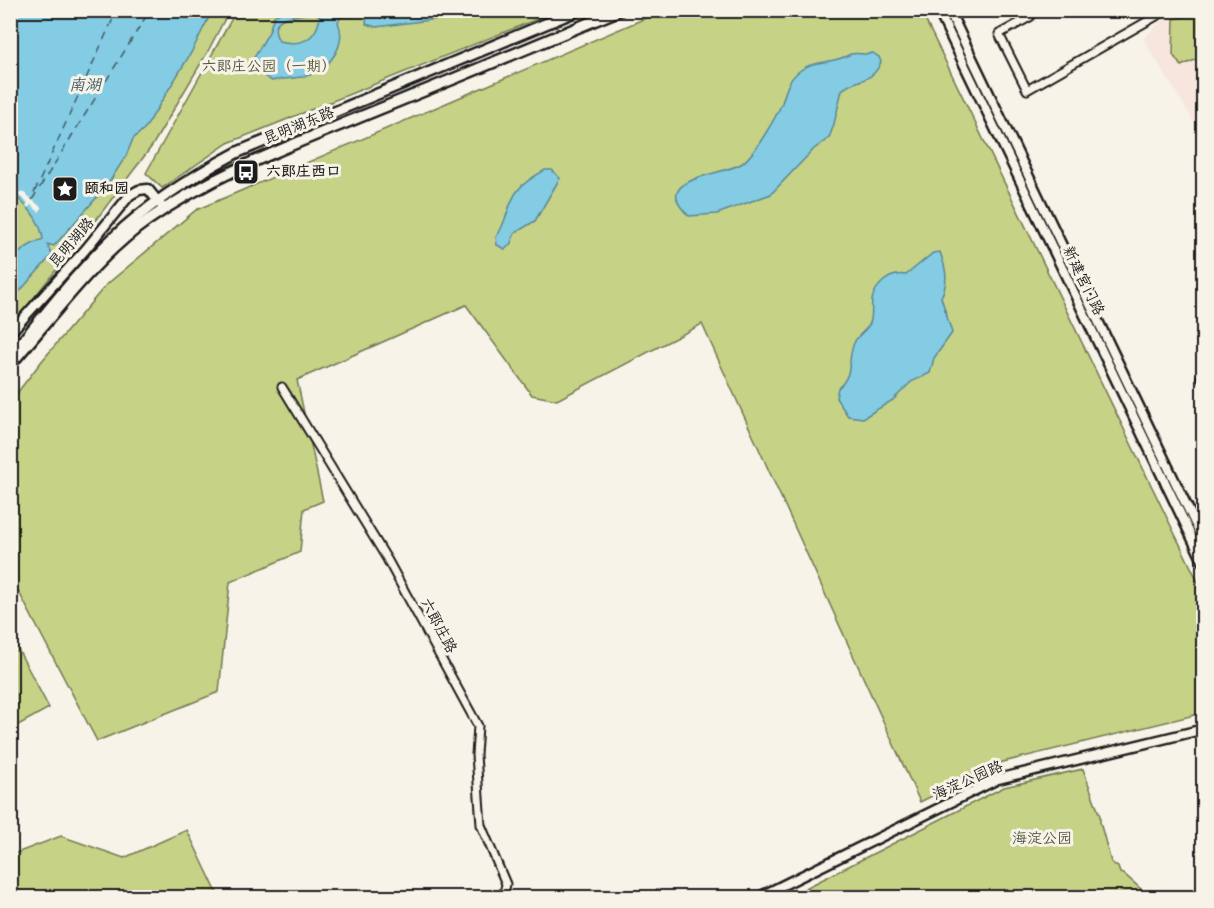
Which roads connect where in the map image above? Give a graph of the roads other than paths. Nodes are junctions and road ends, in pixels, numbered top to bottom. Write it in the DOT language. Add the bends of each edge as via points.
graph roads {
  1 [pos="579,10"];
  2 [pos="620,10"];
  3 [pos="938,10"];
  4 [pos="949,10"];
  5 [pos="1035,10"];
  6 [pos="1167,10"];
  7 [pos="158,200"];
  8 [pos="164,209"];
  9 [pos="10,333"];
  10 [pos="10,356"];
  11 [pos="10,365"];
  12 [pos="1203,375"];
  13 [pos="1203,381"];
  14 [pos="282,387"];
  15 [pos="1203,542"];
  16 [pos="1203,563"];
  17 [pos="1203,729"];
  18 [pos="503,897"];
  19 [pos="757,897"];
  1 -- 7 [label="main road, 昆明湖东路" via="238,152"];
  2 -- 8 [label="main road, 昆明湖东路" via="243,166"];
  3 -- 16 [label="street, 新建宫门路"];
  4 -- 15 [label="street, 新建宫门路"];
  5 -- 6 [label="street" via="1030,17 999,34 1027,90"];
  7 -- 8 [label="street, 昆明湖路"];
  7 -- 9 [label="street, 昆明湖路" via="148,189 130,195"];
  7 -- 10 [label="main road, 昆明湖东路" via="90,262"];
  8 -- 11 [label="main road, 昆明湖东路" via="95,267"];
  12 -- 13 [label="street"];
  14 -- 18 [label="street, 六郎庄路" via="387,560 478,726 481,825 506,884"];
  17 -- 19 [label="street, 海淀公园路" via="998,779"];
}
